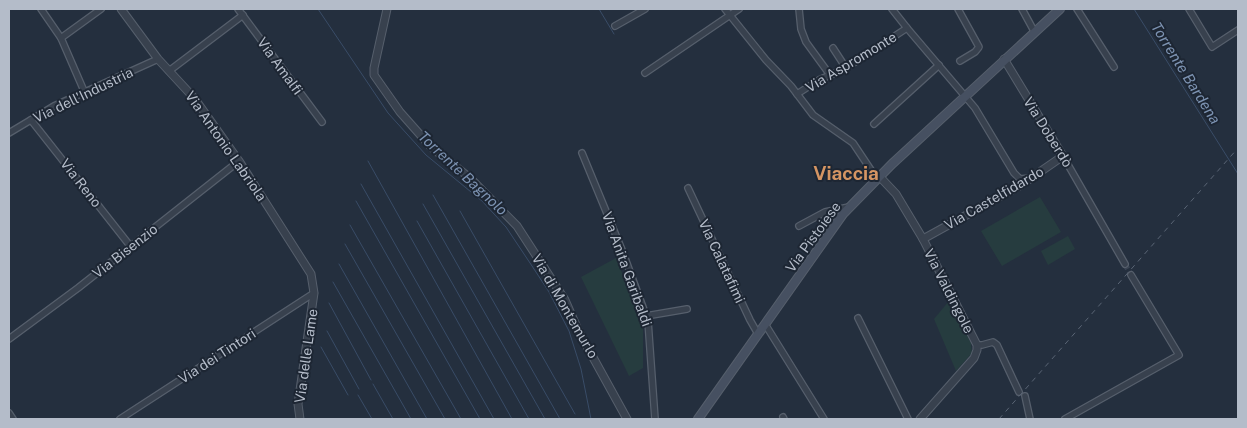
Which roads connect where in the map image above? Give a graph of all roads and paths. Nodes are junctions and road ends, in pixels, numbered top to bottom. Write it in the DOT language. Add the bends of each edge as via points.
graph roads {
  1 [pos="41,9"];
  2 [pos="101,9"];
  3 [pos="121,9"];
  4 [pos="238,9"];
  5 [pos="387,9"];
  6 [pos="645,9"];
  7 [pos="725,9"];
  8 [pos="739,9"];
  9 [pos="799,9"];
  10 [pos="892,9"];
  11 [pos="958,9"];
  12 [pos="1022,9"];
  13 [pos="1060,9"];
  14 [pos="1077,9"];
  15 [pos="1189,9"];
  16 [pos="730,15"];
  17 [pos="243,16"];
  18 [pos="615,26"];
  19 [pos="907,28"];
  20 [pos="1238,30"];
  21 [pos="1034,31"];
  22 [pos="61,38"];
  23 [pos="833,48"];
  24 [pos="158,59"];
  25 [pos="1004,59"];
  26 [pos="960,61"];
  27 [pos="939,65"];
  28 [pos="1114,67"];
  29 [pos="846,68"];
  30 [pos="169,71"];
  31 [pos="645,73"];
  32 [pos="830,75"];
  33 [pos="84,91"];
  34 [pos="797,94"];
  35 [pos="965,95"];
  36 [pos="31,120"];
  37 [pos="322,122"];
  38 [pos="874,124"];
  39 [pos="9,133"];
  40 [pos="582,153"];
  41 [pos="1063,156"];
  42 [pos="239,161"];
  43 [pos="1014,173"];
  44 [pos="878,178"];
  45 [pos="1032,178"];
  46 [pos="688,188"];
  47 [pos="1002,195"];
  48 [pos="849,207"];
  49 [pos="799,226"];
  50 [pos="923,239"];
  51 [pos="130,247"];
  52 [pos="1125,264"];
  53 [pos="1131,275"];
  54 [pos="314,294"];
  55 [pos="687,309"];
  56 [pos="646,316"];
  57 [pos="858,318"];
  58 [pos="765,324"];
  59 [pos="758,334"];
  60 [pos="9,339"];
  61 [pos="977,345"];
  62 [pos="9,413"];
  63 [pos="13,419"];
  64 [pos="120,419"];
  65 [pos="300,419"];
  66 [pos="627,419"];
  67 [pos="655,419"];
  68 [pos="698,419"];
  69 [pos="824,419"];
  70 [pos="908,419"];
  71 [pos="920,419"];
  72 [pos="1030,419"];
  73 [pos="1065,419"];
  1 -- 22 [label="street"];
  2 -- 22 [label="street"];
  3 -- 24 [label="street, Via Antonio Labriola"];
  4 -- 17 [label="street, Via Amalfi"];
  5 -- 66 [label="street, Via di Montemurlo" via="374,75 400,112 431,147 470,178 517,226 565,300"];
  6 -- 18 [label="street"];
  7 -- 16 [label="street"];
  8 -- 16 [label="street"];
  9 -- 32 [label="street" via="806,42"];
  10 -- 19 [label="street"];
  11 -- 26 [label="street" via="979,47"];
  12 -- 21 [label="street"];
  13 -- 21 [label="main road, Via Pistoiese"];
  14 -- 28 [label="street"];
  15 -- 20 [label="street" via="1212,47"];
  16 -- 31 [label="street"];
  16 -- 34 [label="street"];
  17 -- 30 [label="street"];
  17 -- 37 [label="street, Via Amalfi"];
  19 -- 27 [label="street, Via Aspromonte"];
  19 -- 29 [label="street, Via Aspromonte"];
  21 -- 25 [label="main road, Via Pistoiese"];
  22 -- 33 [label="street"];
  23 -- 29 [label="street"];
  24 -- 30 [label="street, Via Antonio Labriola"];
  24 -- 33 [label="street, Via dell'Industria"];
  25 -- 35 [label="main road, Via Pistoiese"];
  25 -- 41 [label="street, Via Doberdò"];
  27 -- 35 [label="street, Via Aspromonte"];
  27 -- 38 [label="street"];
  29 -- 32 [label="street, Via Aspromonte"];
  30 -- 42 [label="street, Via Antonio Labriola" via="195,99"];
  32 -- 34 [label="street, Via Aspromonte"];
  33 -- 36 [label="street, Via dell'Industria"];
  34 -- 44 [label="street" via="813,115 852,143"];
  35 -- 43 [label="street, Via Aspromonte"];
  35 -- 44 [label="main road, Via Pistoiese"];
  36 -- 39 [label="street, Via dell'Industria"];
  36 -- 51 [label="street, Via Reno"];
  40 -- 56 [label="street, Via Anita Garibaldi"];
  41 -- 45 [label="street, Via Castelfidardo"];
  41 -- 52 [label="street, Via Doberdò"];
  42 -- 51 [label="street, Via Bisenzio"];
  42 -- 54 [label="street, Via Antonio Labriola" via="310,270"];
  43 -- 45 [label="street" via="1020,179"];
  43 -- 47 [label="street" via="1015,184"];
  44 -- 48 [label="main road, Via Pistoiese"];
  44 -- 50 [label="street, Via Valdingole" via="896,194"];
  45 -- 47 [label="street, Via Castelfidardo"];
  46 -- 59 [label="street, Via Calatafimi"];
  47 -- 50 [label="street, Via Castelfidardo"];
  48 -- 49 [label="street" via="825,212"];
  48 -- 58 [label="main road, Via Pistoiese"];
  50 -- 61 [label="street, Via Valdingole"];
  51 -- 60 [label="street, Via Bisenzio"];
  53 -- 73 [label="street" via="1178,355"];
  54 -- 64 [label="street, Via dei Tintori"];
  54 -- 65 [label="street, Via delle Lame" via="298,404"];
  55 -- 56 [label="street"];
  56 -- 67 [label="street, Via Anita Garibaldi"];
  57 -- 70 [label="street"];
  58 -- 59 [label="main road, Via Pistoiese"];
  58 -- 69 [label="street"];
  59 -- 68 [label="main road, Via Pistoiese"];
  61 -- 71 [label="street" via="974,358"];
  61 -- 72 [label="street, Via Valdingole" via="995,343 1022,394"];
  62 -- 63 [label="street"];
}
